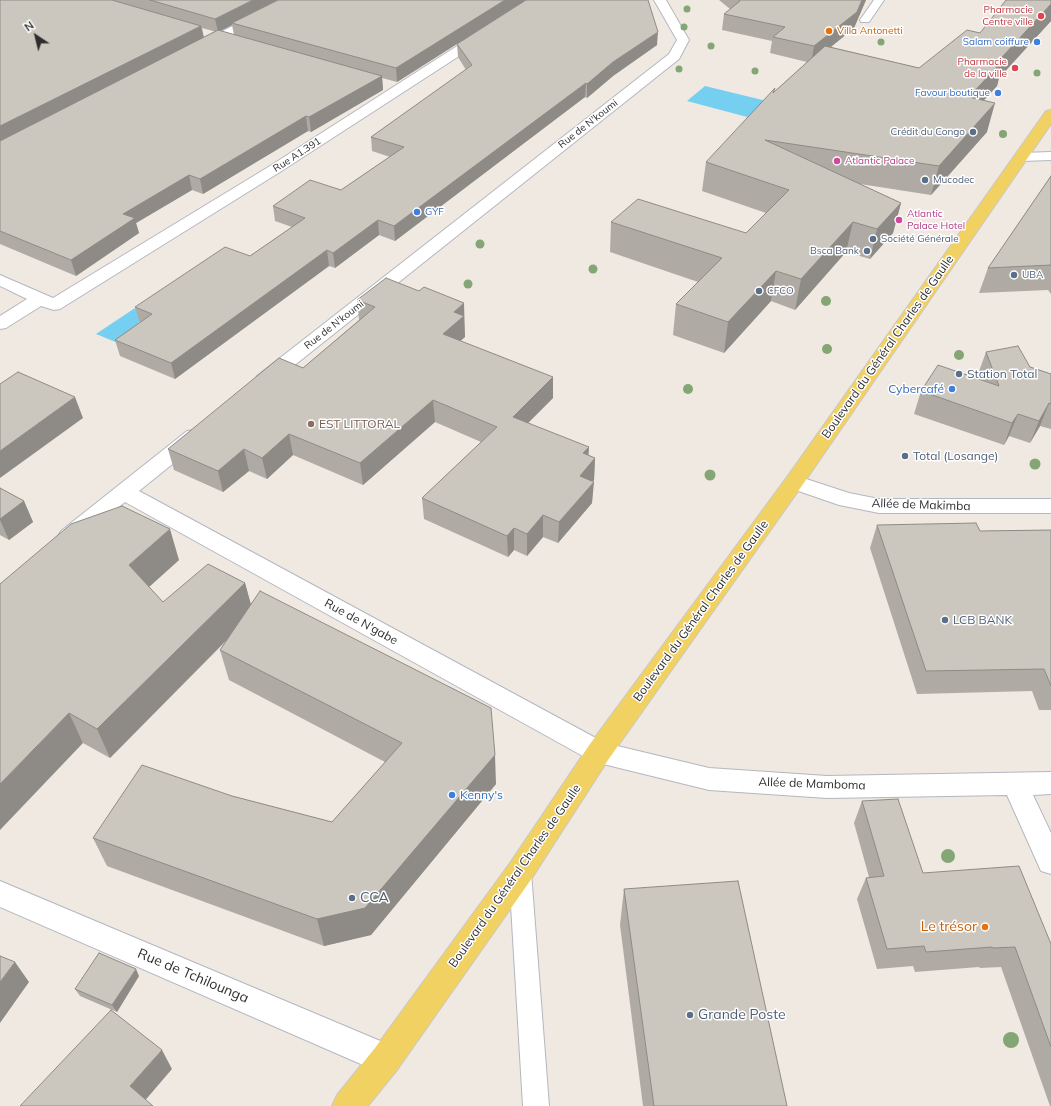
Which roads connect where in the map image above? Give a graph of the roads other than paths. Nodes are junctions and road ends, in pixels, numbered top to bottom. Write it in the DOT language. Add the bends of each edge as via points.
graph roads {
  1 [pos="266,0"];
  2 [pos="292,0"];
  3 [pos="660,0"];
  4 [pos="879,0"];
  5 [pos="865,20"];
  6 [pos="497,25"];
  7 [pos="216,32"];
  8 [pos="200,33"];
  9 [pos="234,42"];
  10 [pos="192,52"];
  11 [pos="384,85"];
  12 [pos="399,89"];
  13 [pos="1051,114"];
  14 [pos="1051,156"];
  15 [pos="1022,157"];
  16 [pos="0,280"];
  17 [pos="47,302"];
  18 [pos="0,324"];
  19 [pos="249,393"];
  20 [pos="205,428"];
  21 [pos="794,482"];
  22 [pos="124,492"];
  23 [pos="1051,506"];
  24 [pos="56,546"];
  25 [pos="599,752"];
  26 [pos="1051,783"];
  27 [pos="1016,784"];
  28 [pos="1051,862"];
  29 [pos="520,872"];
  30 [pos="0,894"];
  31 [pos="386,1058"];
  32 [pos="348,1106"];
  33 [pos="536,1106"];
  1 -- 7 [label="street"];
  2 -- 7 [label="street"];
  3 -- 19 [label="street, Rue de N'koumi" via="683,40 674,56"];
  4 -- 5 [label="lane"];
  6 -- 12 [label="street, Rue A1.391"];
  7 -- 8 [label="street"];
  7 -- 9 [label="street"];
  7 -- 10 [label="street"];
  11 -- 12 [label="street"];
  12 -- 17 [label="street, Rue A1.391" via="275,169"];
  13 -- 15 [label="main road, Boulevard du Général Charles de Gaulle"];
  14 -- 15 [label="street"];
  15 -- 21 [label="main road, Boulevard du Général Charles de Gaulle"];
  16 -- 17 [label="street"];
  17 -- 18 [label="street, Rue A1.391"];
  20 -- 22 [label="street"];
  21 -- 23 [label="street, Allée de Makimba" via="846,500 880,506"];
  21 -- 25 [label="main road, Boulevard du Général Charles de Gaulle"];
  22 -- 24 [label="street"];
  22 -- 25 [label="street, Rue de N'gabe"];
  25 -- 27 [label="street, Allée de Mamboma" via="709,779 827,788"];
  25 -- 29 [label="main road, Boulevard du Général Charles de Gaulle"];
  26 -- 27 [label="street, Allée de Mamboma"];
  27 -- 28 [label="street"];
  29 -- 31 [label="main road, Boulevard du Général Charles de Gaulle"];
  29 -- 33 [label="lane"];
  30 -- 31 [label="street, Rue de Tchilounga"];
  31 -- 32 [label="main road, Boulevard du Général Charles de Gaulle"];
}
